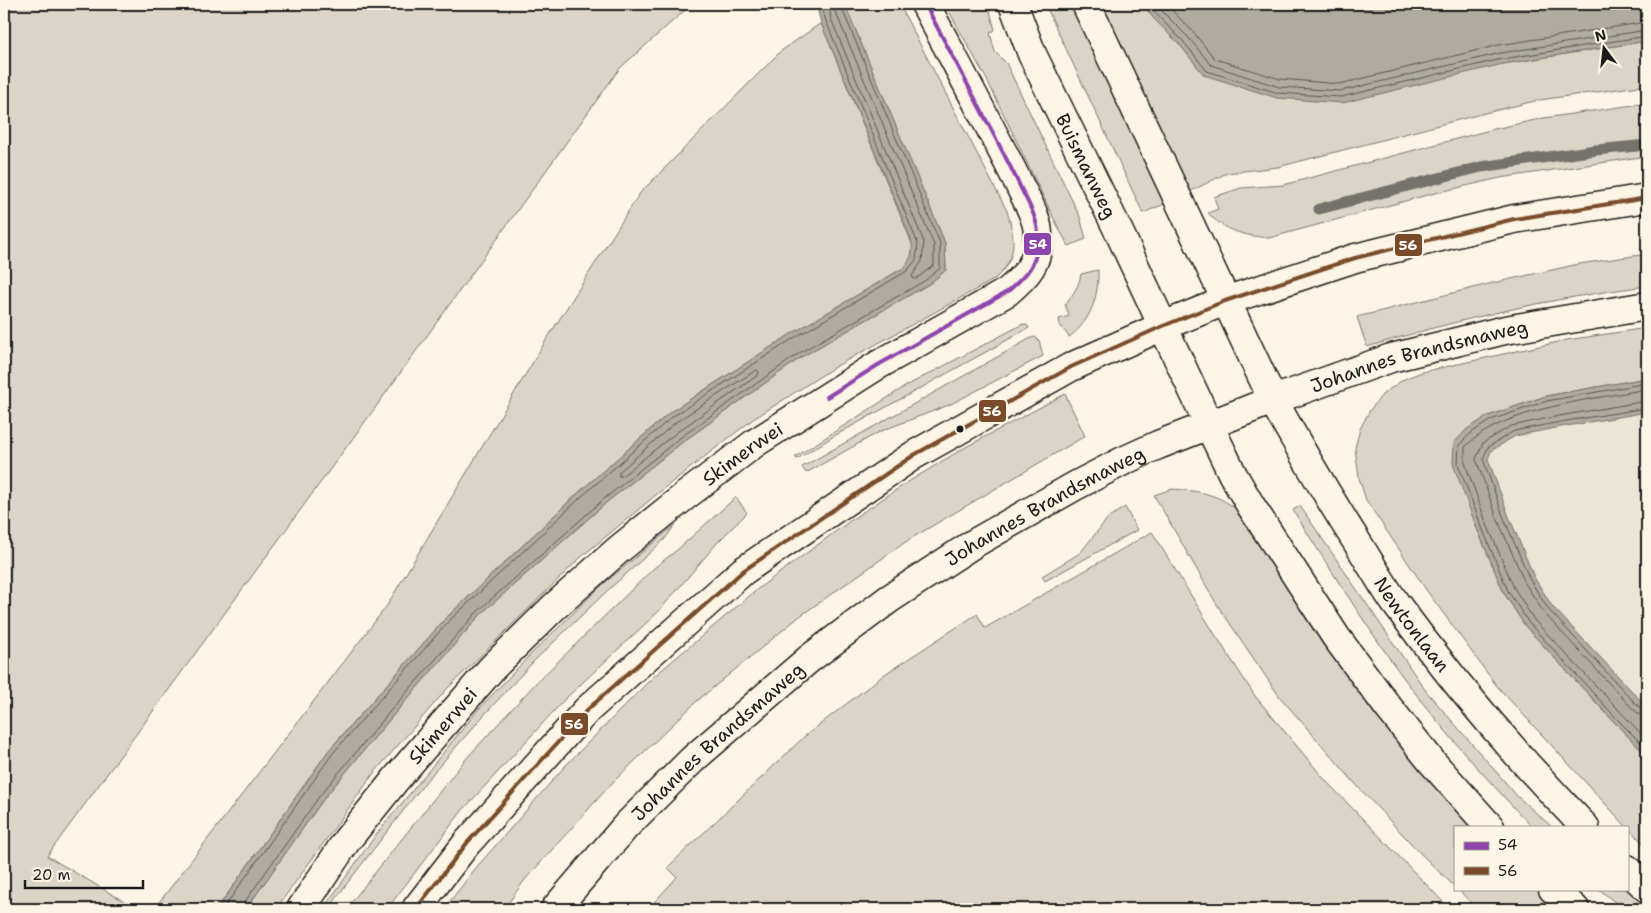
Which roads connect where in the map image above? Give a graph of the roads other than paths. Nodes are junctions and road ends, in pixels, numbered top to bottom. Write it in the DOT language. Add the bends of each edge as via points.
graph roads {
  1 [pos="925,4"];
  2 [pos="1013,4"];
  3 [pos="1086,4"];
  4 [pos="1647,198"];
  5 [pos="1225,301"];
  6 [pos="1647,306"];
  7 [pos="1163,326"];
  8 [pos="1273,400"];
  9 [pos="1209,425"];
  10 [pos="1489,826"];
  11 [pos="1584,826"];
  12 [pos="1628,869"];
  13 [pos="1647,888"];
  14 [pos="1554,890"];
  15 [pos="301,909"];
  16 [pos="416,909"];
  17 [pos="555,909"];
  18 [pos="1575,909"];
  1 -- 15 [label="street, Skimerwei" via="1033,214 1038,233 1037,250 1026,276 1007,292 878,365 754,443 618,550 492,668 396,778 347,840"];
  2 -- 7 [label="street, Buismanweg" via="1032,54"];
  3 -- 5 [label="street"];
  4 -- 5 [label="street" via="1504,221 1355,258"];
  5 -- 7 [label="street"];
  5 -- 8 [label="street, Newtonlaan"];
  6 -- 8 [label="street, Johannes Brandsmaweg" via="1505,330 1391,358"];
  7 -- 9 [label="street, Buismanweg"];
  7 -- 16 [label="street" via="1071,367 914,455 743,571 586,710 467,843"];
  8 -- 9 [label="street, Johannes Brandsmaweg"];
  8 -- 11 [label="street, Newtonlaan" via="1395,603 1489,721"];
  9 -- 10 [label="street" via="1251,506 1336,637 1388,708"];
  9 -- 17 [label="street, Johannes Brandsmaweg" via="1123,461 1075,486 973,544 889,599 825,647 693,759 626,826"];
  12 -- 13 [label="street"];
  14 -- 18 [label="street"];
}
